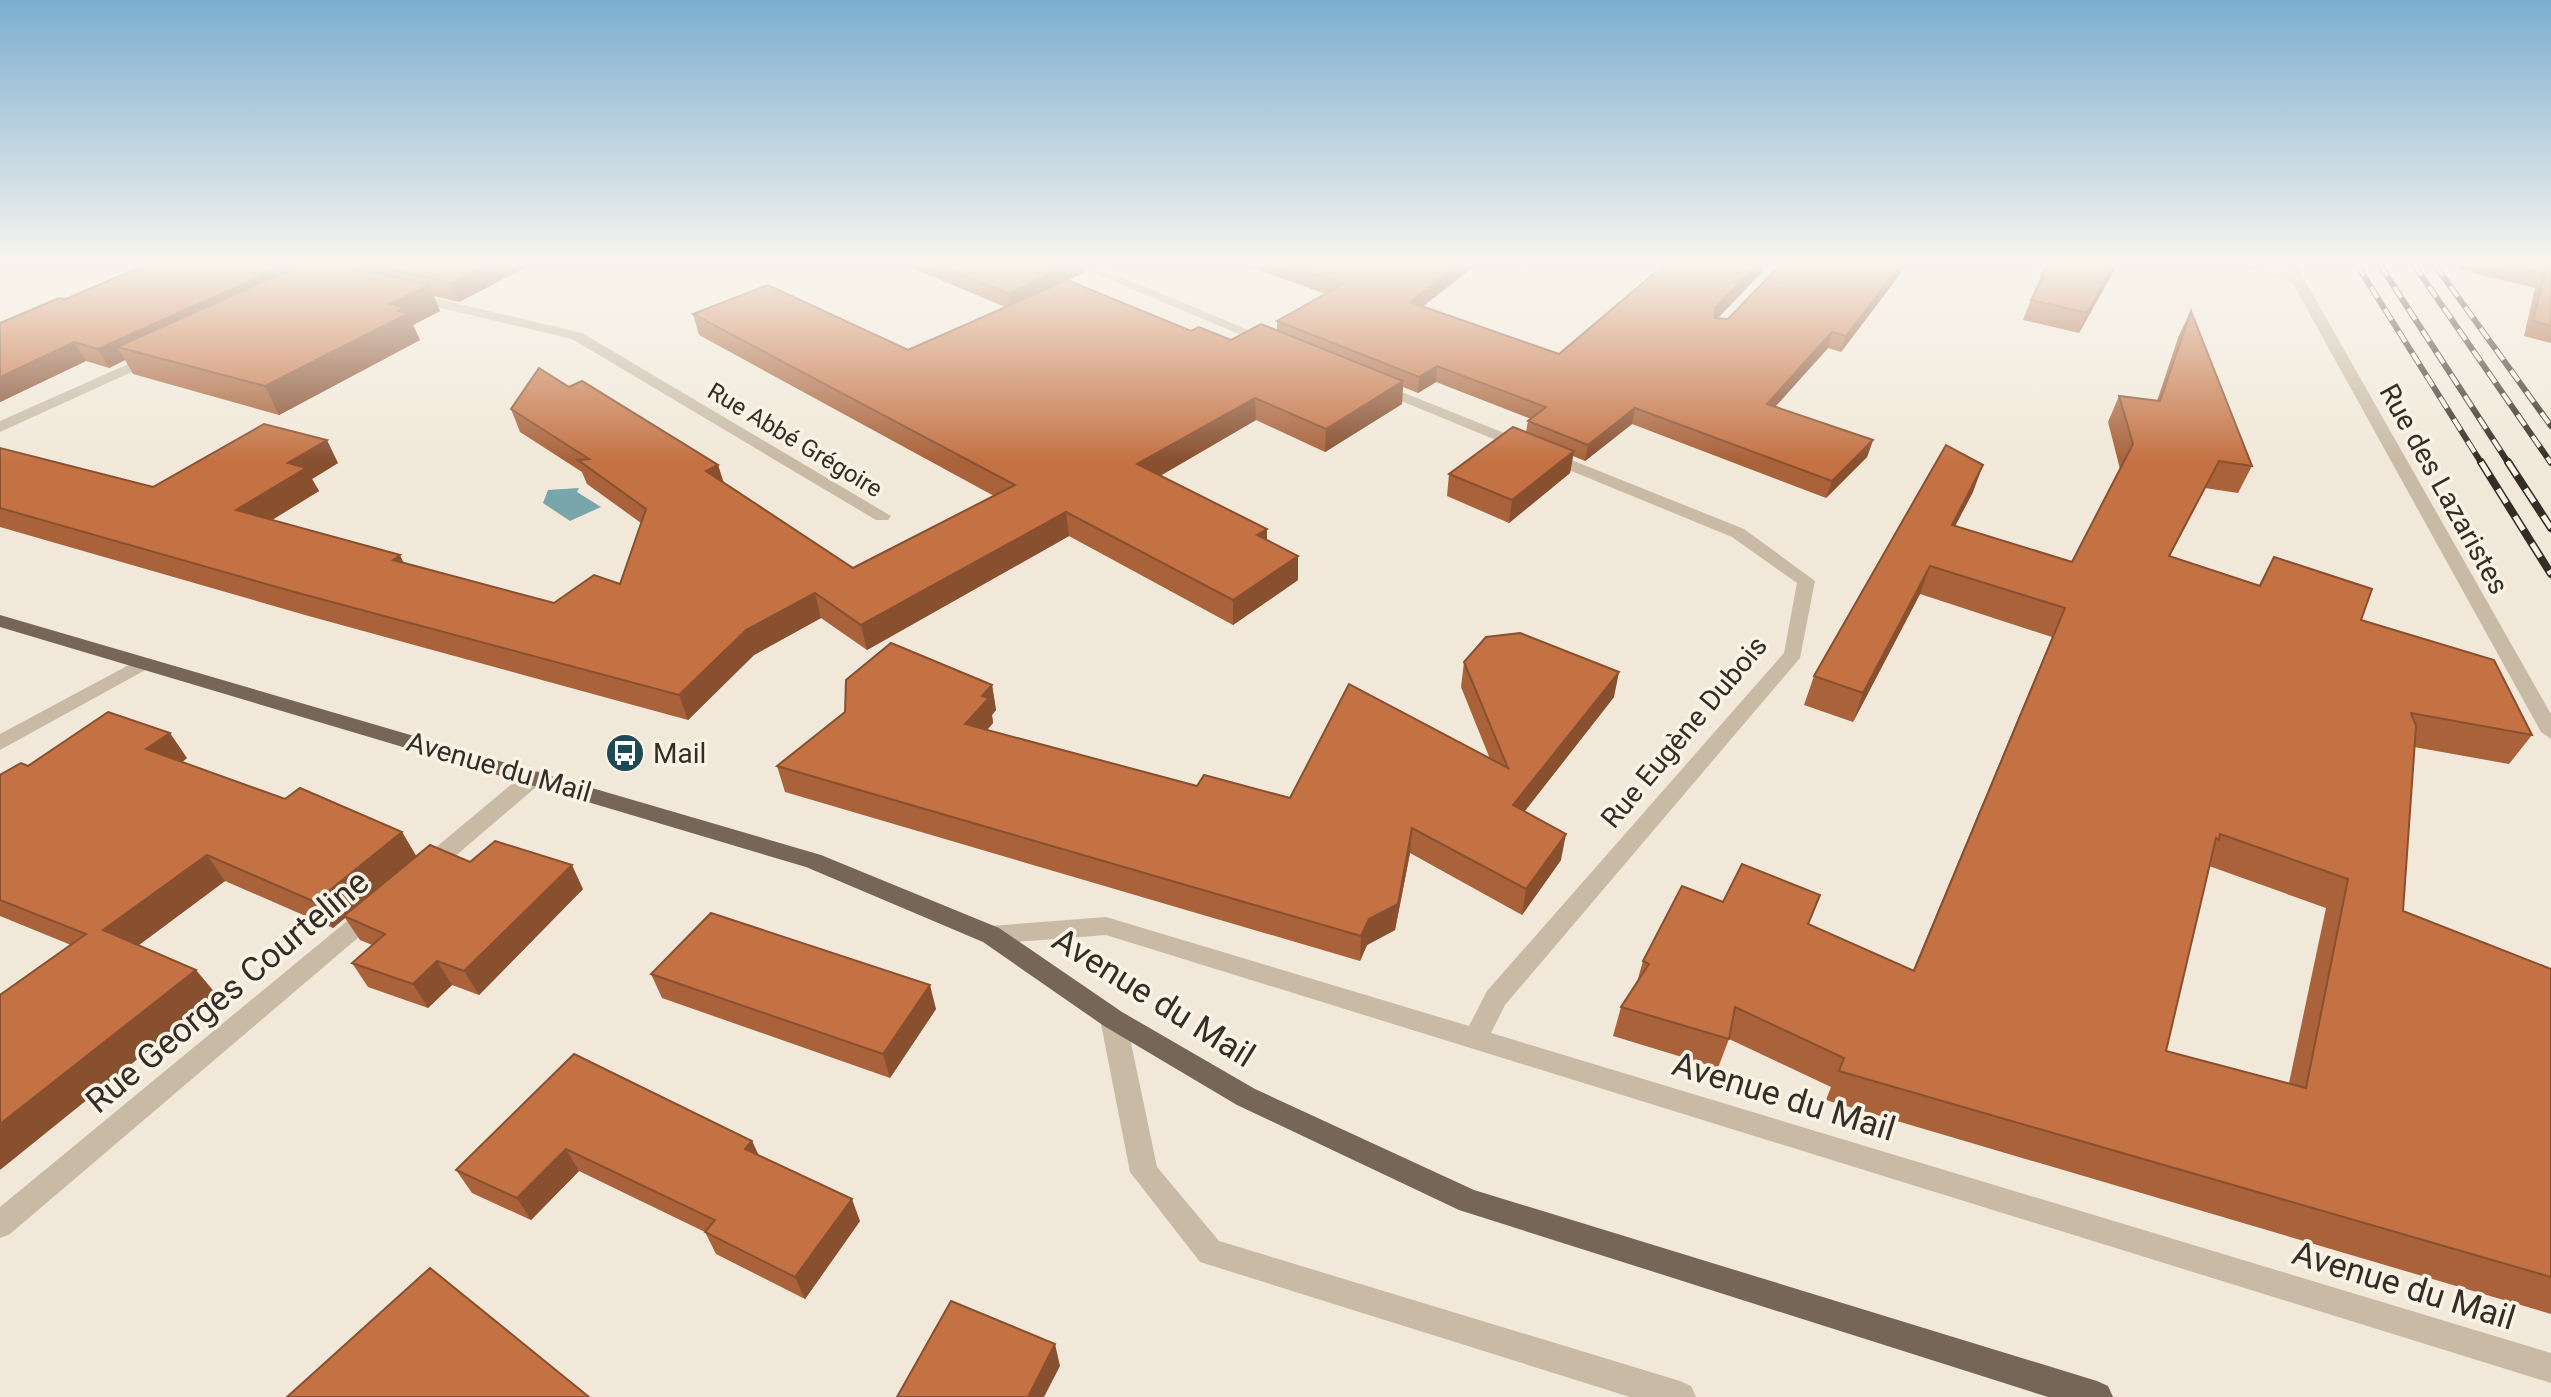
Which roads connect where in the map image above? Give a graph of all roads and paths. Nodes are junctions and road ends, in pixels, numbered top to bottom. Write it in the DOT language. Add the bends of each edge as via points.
graph roads {
  1 [pos="552,330"];
  2 [pos="1241,330"];
  3 [pos="2326,330"];
  4 [pos="1285,348"];
  5 [pos="170,349"];
  6 [pos="1357,378"];
  7 [pos="0,427"];
  8 [pos="882,516"];
  9 [pos="0,621"];
  10 [pos="142,664"];
  11 [pos="2551,732"];
  12 [pos="0,743"];
  13 [pos="534,777"];
  14 [pos="991,935"];
  15 [pos="1113,1019"];
  16 [pos="1474,1041"];
  17 [pos="0,1225"];
  18 [pos="2551,1368"];
  19 [pos="1680,1397"];
  20 [pos="2097,1397"];
  1 -- 8 [label="street, Rue Abbé Grégoire" via="577,336"];
  2 -- 4 [label="street"];
  3 -- 11 [label="street, Rue des Lazaristes"];
  5 -- 7 [label="street"];
  6 -- 16 [label="street, Rue Eugène Dubois" via="1738,533 1806,581 1793,654 1496,998"];
  9 -- 10 [label="main road, Avenue du Mail"];
  10 -- 12 [label="street"];
  10 -- 13 [label="main road, Avenue du Mail"];
  13 -- 14 [label="main road, Avenue du Mail" via="813,861"];
  13 -- 17 [label="street, Rue Georges Courteline"];
  14 -- 15 [label="main road, Avenue du Mail"];
  14 -- 16 [label="street, Avenue du Mail" via="1106,926"];
  15 -- 19 [label="street" via="1144,1172 1210,1252"];
  15 -- 20 [label="main road, Avenue du Mail" via="1246,1097 1469,1201"];
  16 -- 18 [label="street, Avenue du Mail"];
}
